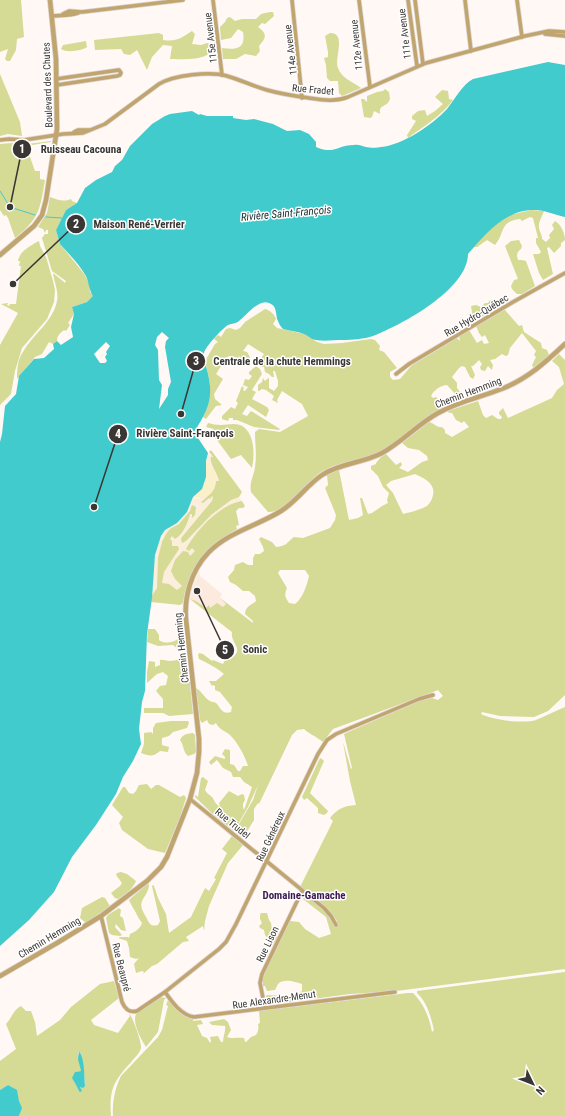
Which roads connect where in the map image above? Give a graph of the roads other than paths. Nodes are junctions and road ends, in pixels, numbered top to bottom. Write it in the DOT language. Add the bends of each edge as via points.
graph roads {
  1 [pos="50,0"];
  2 [pos="183,0"];
  3 [pos="213,0"];
  4 [pos="292,0"];
  5 [pos="359,0"];
  6 [pos="408,0"];
  7 [pos="415,0"];
  8 [pos="465,0"];
  9 [pos="517,0"];
  10 [pos="52,16"];
  11 [pos="565,32"];
  12 [pos="544,34"];
  13 [pos="565,36"];
  14 [pos="522,37"];
  15 [pos="471,51"];
  16 [pos="423,64"];
  17 [pos="417,66"];
  18 [pos="222,75"];
  19 [pos="56,79"];
  20 [pos="56,85"];
  21 [pos="370,87"];
  22 [pos="302,98"];
  23 [pos="57,135"];
  24 [pos="0,140"];
  25 [pos="0,255"];
  26 [pos="565,273"];
  27 [pos="565,344"];
  28 [pos="396,374"];
  29 [pos="433,695"];
  30 [pos="190,799"];
  31 [pos="266,862"];
  32 [pos="302,891"];
  33 [pos="101,916"];
  34 [pos="336,925"];
  35 [pos="0,976"];
  36 [pos="165,992"];
  37 [pos="395,992"];
  38 [pos="265,1008"];
  39 [pos="137,1011"];
  1 -- 10 [label="street, Boulevard des Chutes"];
  2 -- 10 [label="street" via="82,12 70,16"];
  3 -- 18 [label="street, 115e Avenue"];
  4 -- 22 [label="street, 114e Avenue"];
  5 -- 21 [label="street, 112e Avenue"];
  6 -- 17 [label="street, 111e Avenue"];
  7 -- 16 [label="street, 111e Avenue"];
  8 -- 15 [label="street"];
  9 -- 14 [label="street"];
  10 -- 19 [label="street, Boulevard des Chutes"];
  11 -- 12 [label="street, Rue Fradet" via="549,31"];
  12 -- 13 [label="street, Rue Fradet"];
  12 -- 14 [label="street, Rue Fradet"];
  14 -- 15 [label="street, Rue Fradet"];
  15 -- 16 [label="street, Rue Fradet"];
  16 -- 17 [label="street, Rue Fradet"];
  17 -- 21 [label="street, Rue Fradet"];
  18 -- 22 [label="street, Rue Fradet" via="271,92"];
  18 -- 23 [label="street, Rue Fradet" via="179,76 163,81 101,126 83,133"];
  19 -- 20 [label="street, Boulevard des Chutes"];
  19 -- 20 [label="street" via="117,70 121,73 117,76"];
  20 -- 23 [label="street, Boulevard des Chutes"];
  21 -- 22 [label="street, Rue Fradet" via="336,100"];
  23 -- 24 [label="street, Rue Fradet" via="24,140"];
  23 -- 25 [label="street, Boulevard des Chutes" via="41,216 32,229"];
  26 -- 28 [label="street, Rue Hydro-Québec" via="408,364"];
  27 -- 30 [label="street, Chemin Hemming" via="521,380 441,411 381,454 327,472 281,510 228,537 205,556 193,578 186,604 200,746 198,771"];
  29 -- 31 [label="street, Rue Généreux" via="336,734 327,740"];
  30 -- 31 [label="street, Rue Trudel"];
  30 -- 33 [label="street, Chemin Hemming" via="161,867"];
  31 -- 32 [label="street, Rue Trudel"];
  31 -- 36 [label="street, Rue Généreux" via="226,942"];
  32 -- 34 [label="street, Rue Trudel" via="329,913"];
  32 -- 38 [label="street, Rue Lison" via="262,974 260,983"];
  33 -- 35 [label="street, Chemin Hemming"];
  33 -- 39 [label="street, Rue Beaupré" via="122,1002 128,1010"];
  36 -- 38 [label="street, Rue Alexandre-Menut" via="182,1012 192,1017"];
  36 -- 39 [label="street, Rue Généreux"];
  37 -- 38 [label="street, Rue Alexandre-Menut"];
}
